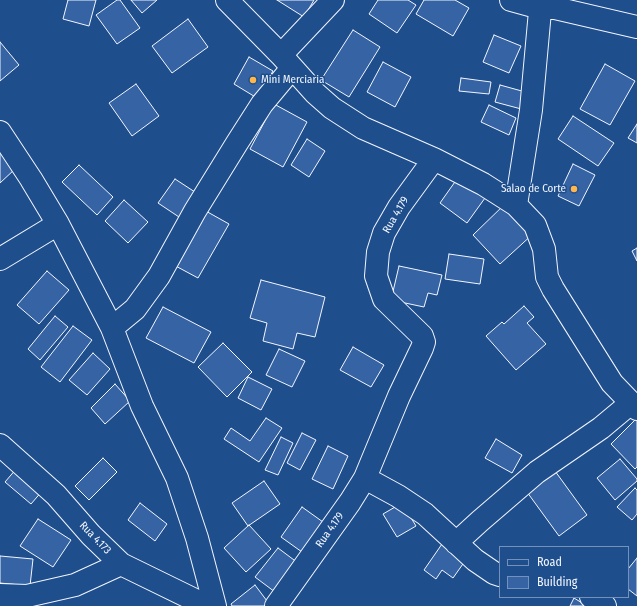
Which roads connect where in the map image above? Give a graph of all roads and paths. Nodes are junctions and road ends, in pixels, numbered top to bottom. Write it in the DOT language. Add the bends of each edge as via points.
graph roads {
  1 [pos="227,0"];
  2 [pos="333,0"];
  3 [pos="511,0"];
  4 [pos="540,4"];
  5 [pos="637,27"];
  6 [pos="287,61"];
  7 [pos="0,132"];
  8 [pos="434,159"];
  9 [pos="516,205"];
  10 [pos="58,224"];
  11 [pos="0,259"];
  12 [pos="112,328"];
  13 [pos="634,406"];
  14 [pos="0,445"];
  15 [pos="365,478"];
  16 [pos="456,543"];
  17 [pos="121,564"];
  18 [pos="499,575"];
  19 [pos="0,595"];
  20 [pos="593,598"];
  21 [pos="207,606"];
  22 [pos="215,606"];
  23 [pos="276,606"];
  24 [pos="605,606"];
  1 -- 6 [label="street"];
  2 -- 6 [label="street"];
  3 -- 4 [label="street"];
  4 -- 5 [label="street"];
  4 -- 9 [label="street" via="531,110"];
  6 -- 8 [label="street" via="315,93 350,121"];
  6 -- 12 [label="street" via="158,276 135,309"];
  7 -- 10 [label="street"];
  8 -- 9 [label="street" via="483,184"];
  8 -- 15 [label="street, Rua 4.179" via="399,207 384,233 378,252 376,276 384,299 422,336 424,342"];
  9 -- 13 [label="street" via="534,225 544,249 547,277 553,289 612,383"];
  10 -- 11 [label="street"];
  10 -- 12 [label="street"];
  12 -- 22 [label="street" via="142,406 177,478 197,538"];
  13 -- 16 [label="street" via="537,472"];
  14 -- 17 [label="street, Rua 4.173" via="56,495"];
  15 -- 16 [label="street" via="425,514"];
  15 -- 23 [label="street, Rua 4.179"];
  16 -- 18 [label="street" via="475,560"];
  17 -- 19 [label="street" via="75,585 27,596"];
  17 -- 21 [label="street, Rua 4.173"];
  20 -- 24 [label="street"];
}
